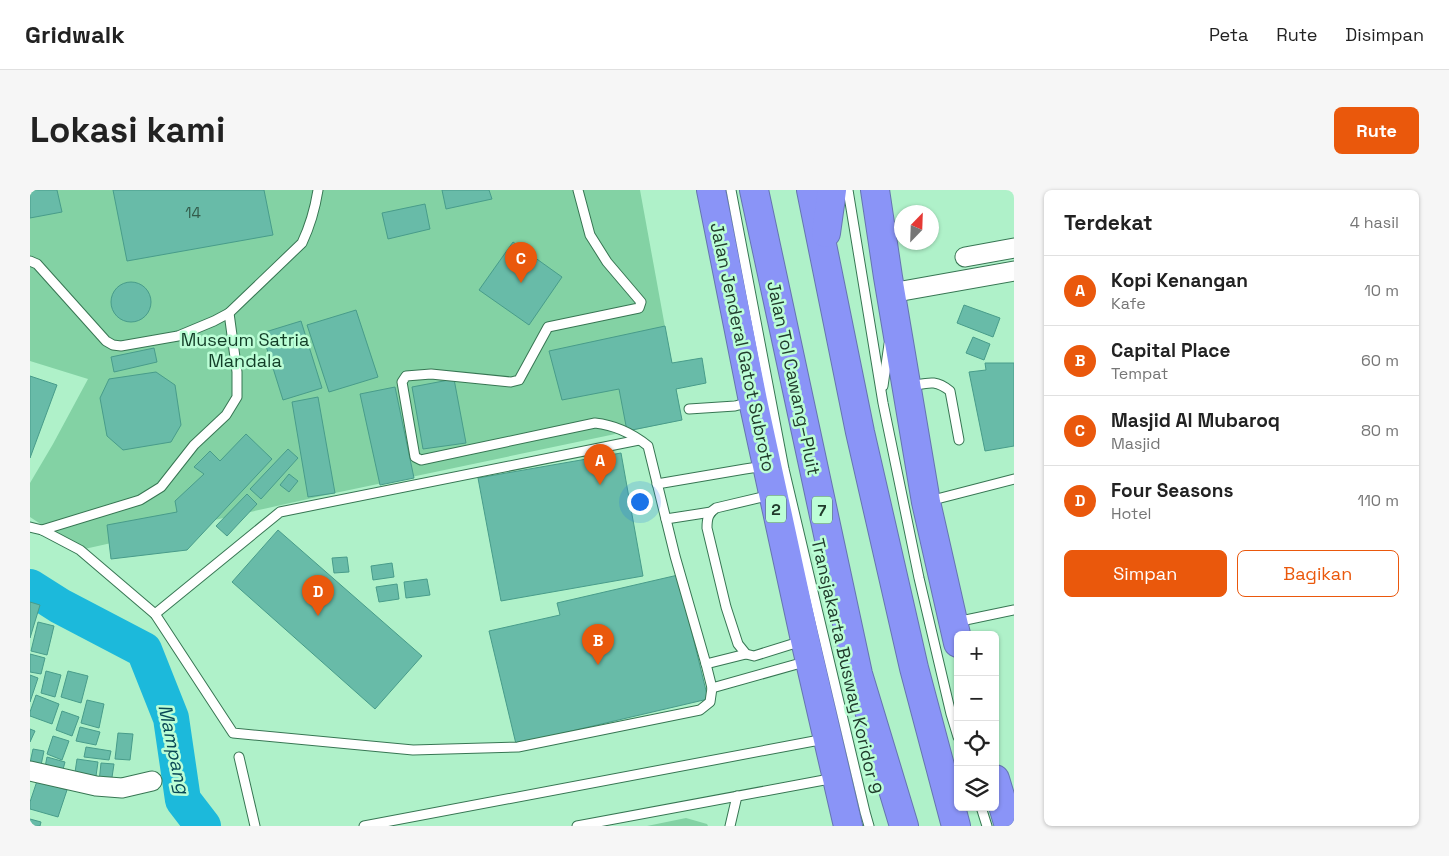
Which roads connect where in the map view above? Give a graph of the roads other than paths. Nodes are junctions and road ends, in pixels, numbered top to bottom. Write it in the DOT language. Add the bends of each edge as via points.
graph roads {
  1 [pos="318,190"];
  2 [pos="578,190"];
  3 [pos="711,190"];
  4 [pos="731,190"];
  5 [pos="754,190"];
  6 [pos="811,190"];
  7 [pos="832,190"];
  8 [pos="848,190"];
  9 [pos="875,190"];
  10 [pos="1014,248"];
  11 [pos="823,251"];
  12 [pos="966,257"];
  13 [pos="30,261"];
  14 [pos="1014,272"];
  15 [pos="891,293"];
  16 [pos="229,313"];
  17 [pos="907,387"];
  18 [pos="753,401"];
  19 [pos="884,404"];
  20 [pos="689,409"];
  21 [pos="639,440"];
  22 [pos="959,440"];
  23 [pos="768,466"];
  24 [pos="1014,480"];
  25 [pos="657,484"];
  26 [pos="773,494"];
  27 [pos="926,502"];
  28 [pos="711,512"];
  29 [pos="666,519"];
  30 [pos="30,527"];
  31 [pos="42,530"];
  32 [pos="1014,610"];
  33 [pos="155,614"];
  34 [pos="955,631"];
  35 [pos="960,631"];
  36 [pos="807,650"];
  37 [pos="746,654"];
  38 [pos="706,664"];
  39 [pos="712,688"];
  40 [pos="954,723"];
  41 [pos="828,738"];
  42 [pos="239,757"];
  43 [pos="30,771"];
  44 [pos="837,777"];
  45 [pos="152,781"];
  46 [pos="999,792"];
  47 [pos="737,796"];
  48 [pos="982,811"];
  49 [pos="255,826"];
  50 [pos="364,826"];
  51 [pos="577,826"];
  52 [pos="730,826"];
  53 [pos="848,826"];
  54 [pos="869,826"];
  55 [pos="904,826"];
  56 [pos="956,826"];
  57 [pos="987,826"];
  58 [pos="1009,826"];
  1 -- 16 [label="lane" via="316,206 302,243"];
  2 -- 21 [label="lane" via="590,235 607,262 641,302 639,308 548,327 519,380 511,382 431,374 406,376 402,382 415,457 421,460 595,423 609,424"];
  3 -- 18 [label="highway, Jalan Jenderal Gatot Subroto / 2"];
  4 -- 54 [label="lane, Transjakarta Busway Koridor 9" via="784,469"];
  5 -- 55 [label="highway, Jalan Tol Cawang–Pluit / 7" via="858,674"];
  6 -- 11 [label="highway"];
  7 -- 11 [label="highway"];
  8 -- 19 [label="lane"];
  9 -- 15 [label="highway"];
  10 -- 12 [label="street"];
  11 -- 56 [label="highway" via="914,668"];
  13 -- 16 [label="lane" via="37,264 106,341 120,346 178,336"];
  14 -- 15 [label="street"];
  15 -- 17 [label="highway"];
  15 -- 19 [label="lane"];
  16 -- 31 [label="lane" via="237,388 226,415 194,445 161,487 140,500"];
  17 -- 22 [label="lane" via="941,384 950,391"];
  17 -- 27 [label="highway"];
  18 -- 20 [label="lane" via="735,406"];
  18 -- 23 [label="highway, Jalan Jenderal Gatot Subroto / 2"];
  19 -- 40 [label="lane" via="919,578"];
  21 -- 25 [label="lane" via="648,446"];
  21 -- 33 [label="lane" via="280,512"];
  23 -- 25 [label="lane"];
  23 -- 26 [label="highway, Jalan Jenderal Gatot Subroto / 2"];
  24 -- 27 [label="lane"];
  25 -- 29 [label="lane"];
  26 -- 28 [label="lane"];
  26 -- 36 [label="highway, Jalan Jenderal Gatot Subroto / 2"];
  27 -- 34 [label="highway"];
  28 -- 29 [label="lane"];
  28 -- 37 [label="lane" via="707,528 726,607 738,644"];
  29 -- 38 [label="lane"];
  30 -- 31 [label="lane"];
  31 -- 33 [label="lane" via="80,550"];
  32 -- 35 [label="lane"];
  33 -- 39 [label="lane" via="233,733 413,750 518,747 700,710 710,702"];
  36 -- 37 [label="lane" via="754,656"];
  36 -- 39 [label="lane"];
  36 -- 41 [label="highway, Jalan Jenderal Gatot Subroto / 2"];
  37 -- 38 [label="lane"];
  38 -- 39 [label="lane"];
  41 -- 44 [label="highway, Jalan Jenderal Gatot Subroto / 2"];
  41 -- 50 [label="lane"];
  42 -- 49 [label="lane"];
  43 -- 45 [label="street" via="96,786 122,788"];
  44 -- 47 [label="lane"];
  44 -- 53 [label="highway, Jalan Jenderal Gatot Subroto / 2"];
  46 -- 58 [label="highway"];
  47 -- 51 [label="lane"];
  47 -- 52 [label="lane"];
  48 -- 57 [label="lane"];
}
